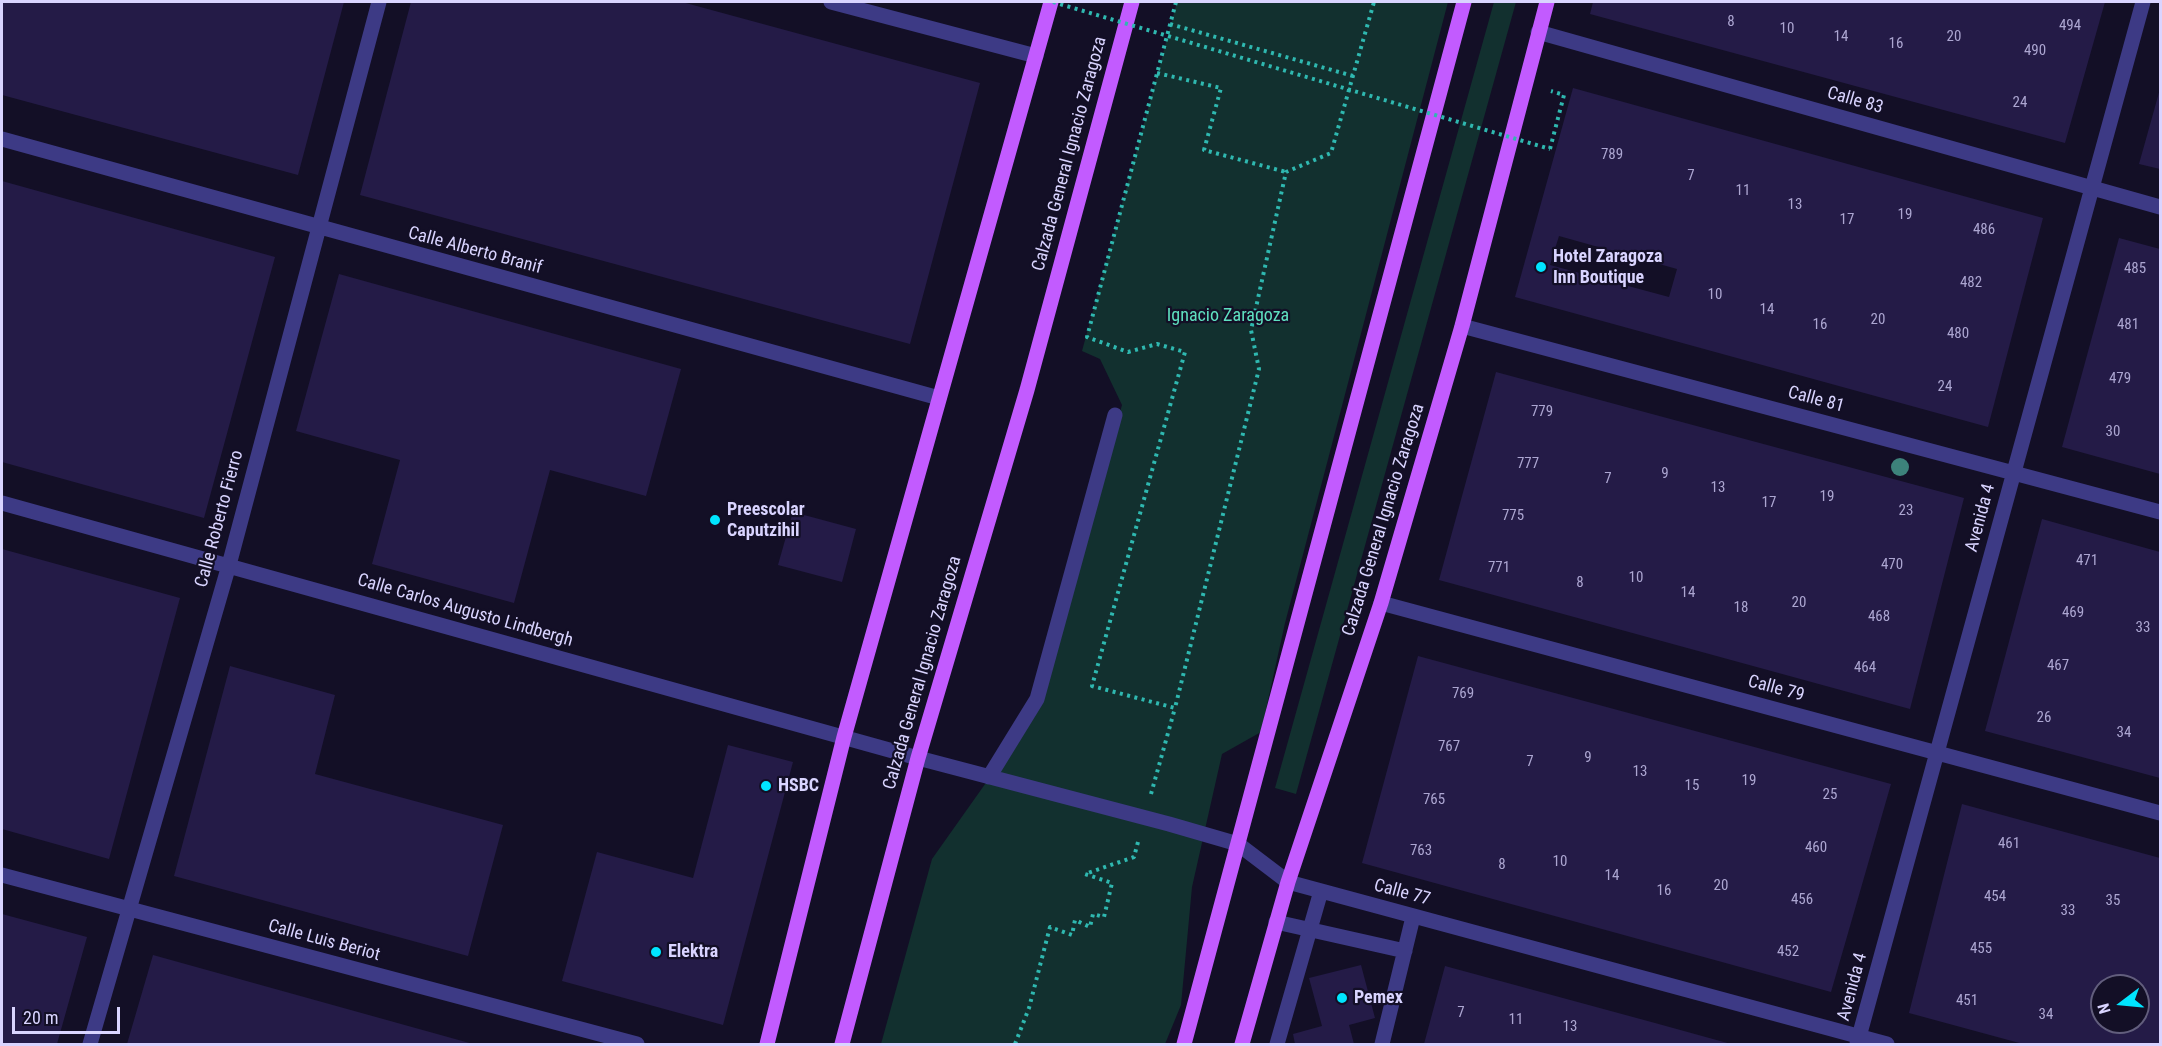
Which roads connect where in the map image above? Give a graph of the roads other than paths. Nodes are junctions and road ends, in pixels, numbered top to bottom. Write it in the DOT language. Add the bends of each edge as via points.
graph roads {
  1 [pos="379,2"];
  2 [pos="831,2"];
  3 [pos="1052,2"];
  4 [pos="1132,2"];
  5 [pos="1464,2"];
  6 [pos="1547,2"];
  7 [pos="2142,2"];
  8 [pos="1538,32"];
  9 [pos="1036,56"];
  10 [pos="2,139"];
  11 [pos="2091,188"];
  12 [pos="2160,207"];
  13 [pos="318,228"];
  14 [pos="1462,326"];
  15 [pos="939,398"];
  16 [pos="1115,415"];
  17 [pos="2013,472"];
  18 [pos="2,503"];
  19 [pos="2160,512"];
  20 [pos="229,565"];
  21 [pos="1381,603"];
  22 [pos="844,737"];
  23 [pos="1936,753"];
  24 [pos="918,758"];
  25 [pos="989,777"];
  26 [pos="2160,813"];
  27 [pos="1238,844"];
  28 [pos="2,875"];
  29 [pos="1288,882"];
  30 [pos="1321,891"];
  31 [pos="129,910"];
  32 [pos="1413,916"];
  33 [pos="1276,922"];
  34 [pos="1311,930"];
  35 [pos="1405,951"];
  36 [pos="1858,1041"];
  37 [pos="90,1044"];
  38 [pos="637,1044"];
  39 [pos="767,1044"];
  40 [pos="842,1044"];
  41 [pos="1184,1044"];
  42 [pos="1242,1044"];
  43 [pos="1277,1044"];
  44 [pos="1382,1044"];
  45 [pos="1887,1044"];
  1 -- 13 [label="street, Calle Roberto Fierro"];
  2 -- 9 [label="street"];
  3 -- 9 [label="main road"];
  4 -- 24 [label="main road, Calzada General Ignacio Zaragoza" via="1027,390"];
  5 -- 27 [label="main road"];
  6 -- 8 [label="main road, Calzada General Ignacio Zaragoza"];
  7 -- 11 [label="street, Avenida 4"];
  8 -- 11 [label="street, Calle 83"];
  8 -- 14 [label="main road, Calzada General Ignacio Zaragoza"];
  9 -- 15 [label="main road"];
  10 -- 13 [label="street, Calle Alberto Branif"];
  11 -- 12 [label="street, Calle 83"];
  11 -- 17 [label="street, Avenida 4"];
  13 -- 15 [label="street, Calle Alberto Branif"];
  13 -- 20 [label="street, Calle Roberto Fierro"];
  14 -- 17 [label="street, Calle 81"];
  14 -- 21 [label="main road, Calzada General Ignacio Zaragoza"];
  15 -- 22 [label="main road"];
  16 -- 25 [label="street" via="1037,699"];
  17 -- 19 [label="street, Calle 81"];
  17 -- 23 [label="street, Avenida 4"];
  18 -- 20 [label="street, Calle Carlos Augusto Lindbergh"];
  20 -- 22 [label="street, Calle Carlos Augusto Lindbergh"];
  20 -- 31 [label="street, Calle Roberto Fierro"];
  21 -- 23 [label="street, Calle 79"];
  21 -- 29 [label="main road, Calzada General Ignacio Zaragoza"];
  22 -- 24 [label="street, Calle Carlos Augusto Lindbergh"];
  22 -- 39 [label="main road"];
  23 -- 26 [label="street, Calle 79"];
  23 -- 36 [label="street, Avenida 4"];
  24 -- 25 [label="street, Calle 77"];
  24 -- 40 [label="main road, Calzada General Ignacio Zaragoza"];
  25 -- 27 [label="street, Calle 77"];
  27 -- 29 [label="street, Calle 77"];
  27 -- 41 [label="main road"];
  28 -- 31 [label="street, Calle Luis Beriot"];
  29 -- 30 [label="street, Calle 77"];
  29 -- 33 [label="main road, Calzada General Ignacio Zaragoza"];
  30 -- 32 [label="street, Calle 77"];
  30 -- 34 [label="street"];
  31 -- 37 [label="street, Calle Roberto Fierro"];
  31 -- 38 [label="street, Calle Luis Beriot"];
  32 -- 35 [label="street"];
  32 -- 36 [label="street, Calle 77"];
  33 -- 34 [label="street"];
  33 -- 42 [label="main road, Calzada General Ignacio Zaragoza"];
  34 -- 35 [label="street"];
  34 -- 43 [label="street"];
  35 -- 44 [label="street"];
  36 -- 45 [label="street, Calle 77"];
}
